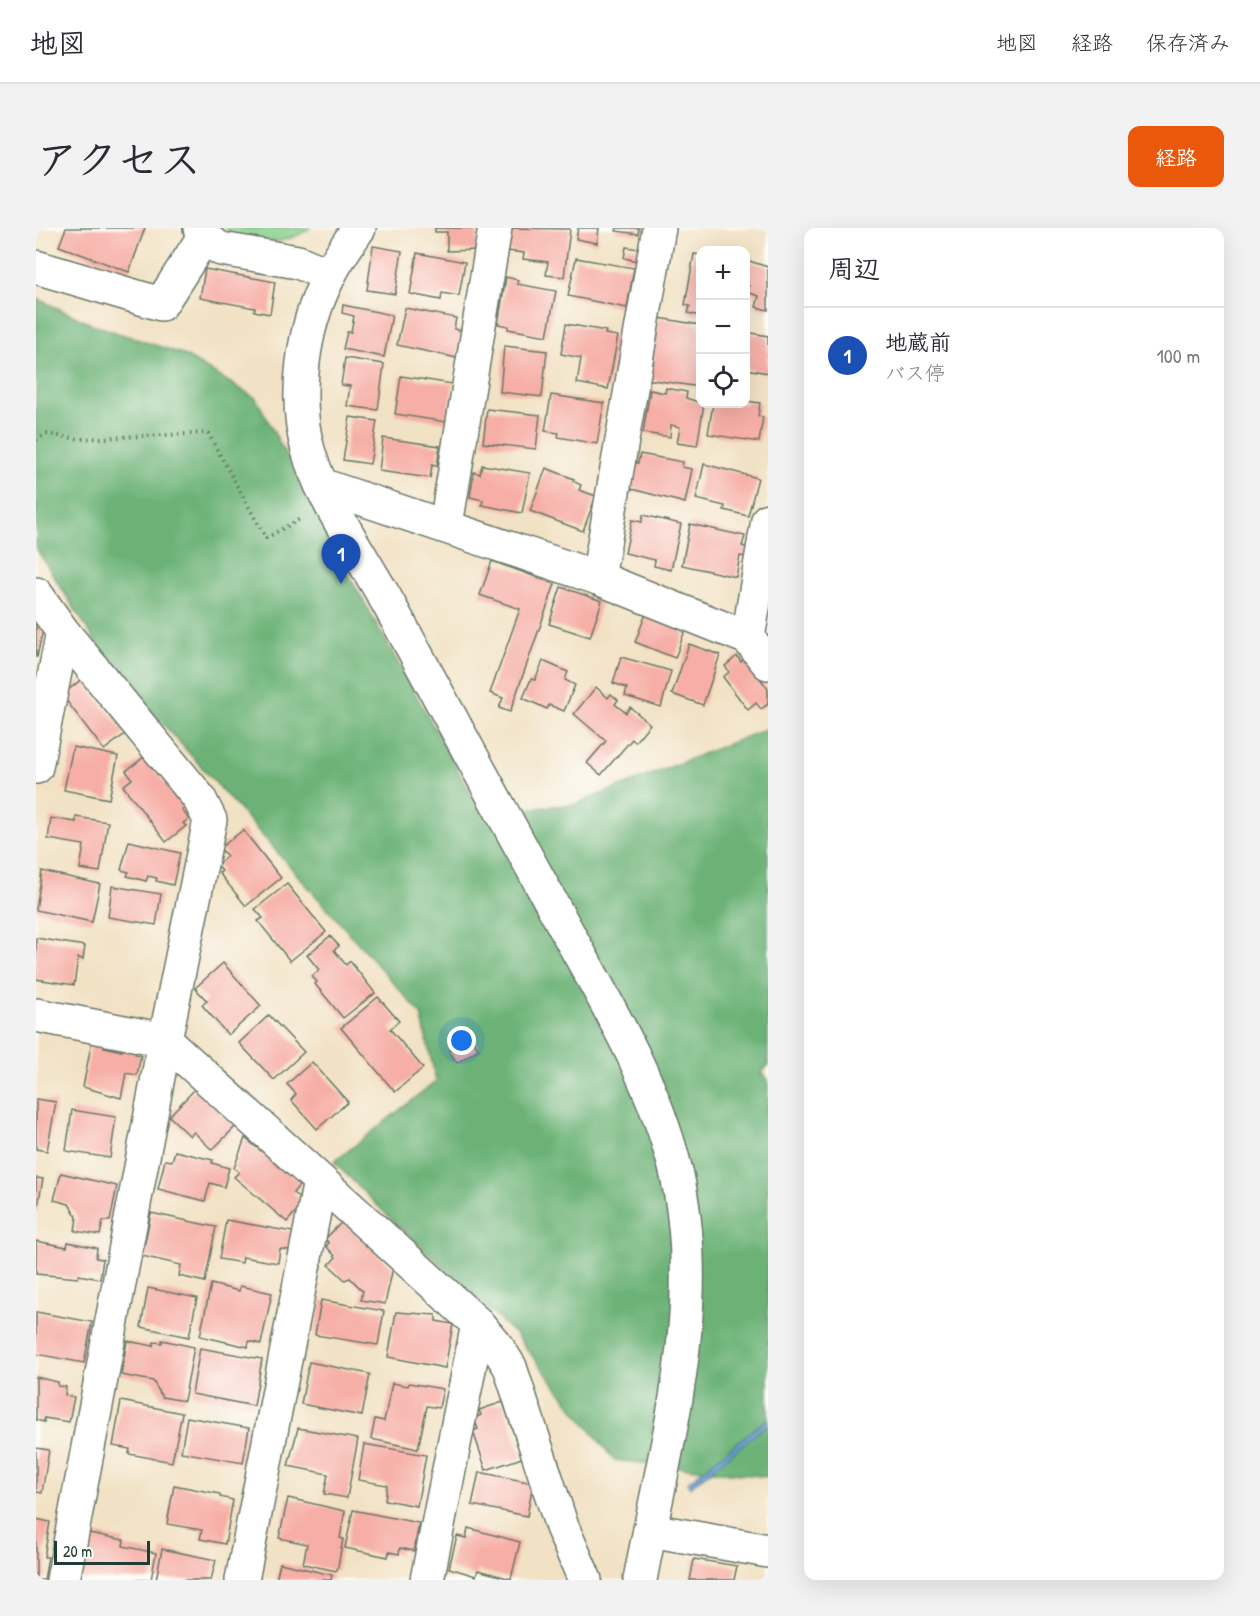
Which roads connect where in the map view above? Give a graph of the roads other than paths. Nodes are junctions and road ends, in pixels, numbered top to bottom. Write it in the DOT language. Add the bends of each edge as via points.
graph roads {
  1 [pos="359,228"];
  2 [pos="495,228"];
  3 [pos="659,228"];
  4 [pos="202,233"];
  5 [pos="36,267"];
  6 [pos="328,275"];
  7 [pos="313,496"];
  8 [pos="768,520"];
  9 [pos="446,525"];
  10 [pos="598,578"];
  11 [pos="36,594"];
  12 [pos="63,632"];
  13 [pos="748,638"];
  14 [pos="768,663"];
  15 [pos="36,767"];
  16 [pos="36,1015"];
  17 [pos="165,1040"];
  18 [pos="320,1180"];
  19 [pos="478,1324"];
  20 [pos="650,1530"];
  21 [pos="768,1551"];
  22 [pos="63,1580"];
  23 [pos="242,1580"];
  24 [pos="427,1580"];
  25 [pos="585,1580"];
  26 [pos="640,1580"];
  1 -- 6 [label="street"];
  2 -- 9 [label="street"];
  3 -- 10 [label="street"];
  4 -- 5 [label="street" via="161,304"];
  4 -- 6 [label="street" via="221,249 298,262"];
  6 -- 7 [label="street" via="310,326 303,392"];
  7 -- 9 [label="street"];
  7 -- 20 [label="street" via="375,578 644,1073 663,1128 681,1208 687,1301 685,1349"];
  8 -- 13 [label="street"];
  9 -- 10 [label="street"];
  10 -- 13 [label="street"];
  11 -- 12 [label="street"];
  12 -- 15 [label="street"];
  12 -- 17 [label="street" via="199,798 210,820"];
  13 -- 14 [label="street"];
  16 -- 17 [label="street"];
  17 -- 18 [label="street"];
  17 -- 22 [label="street"];
  18 -- 19 [label="street"];
  18 -- 23 [label="street"];
  19 -- 24 [label="street"];
  19 -- 25 [label="street" via="510,1367 562,1527"];
  20 -- 21 [label="street"];
  20 -- 26 [label="street"];
}
